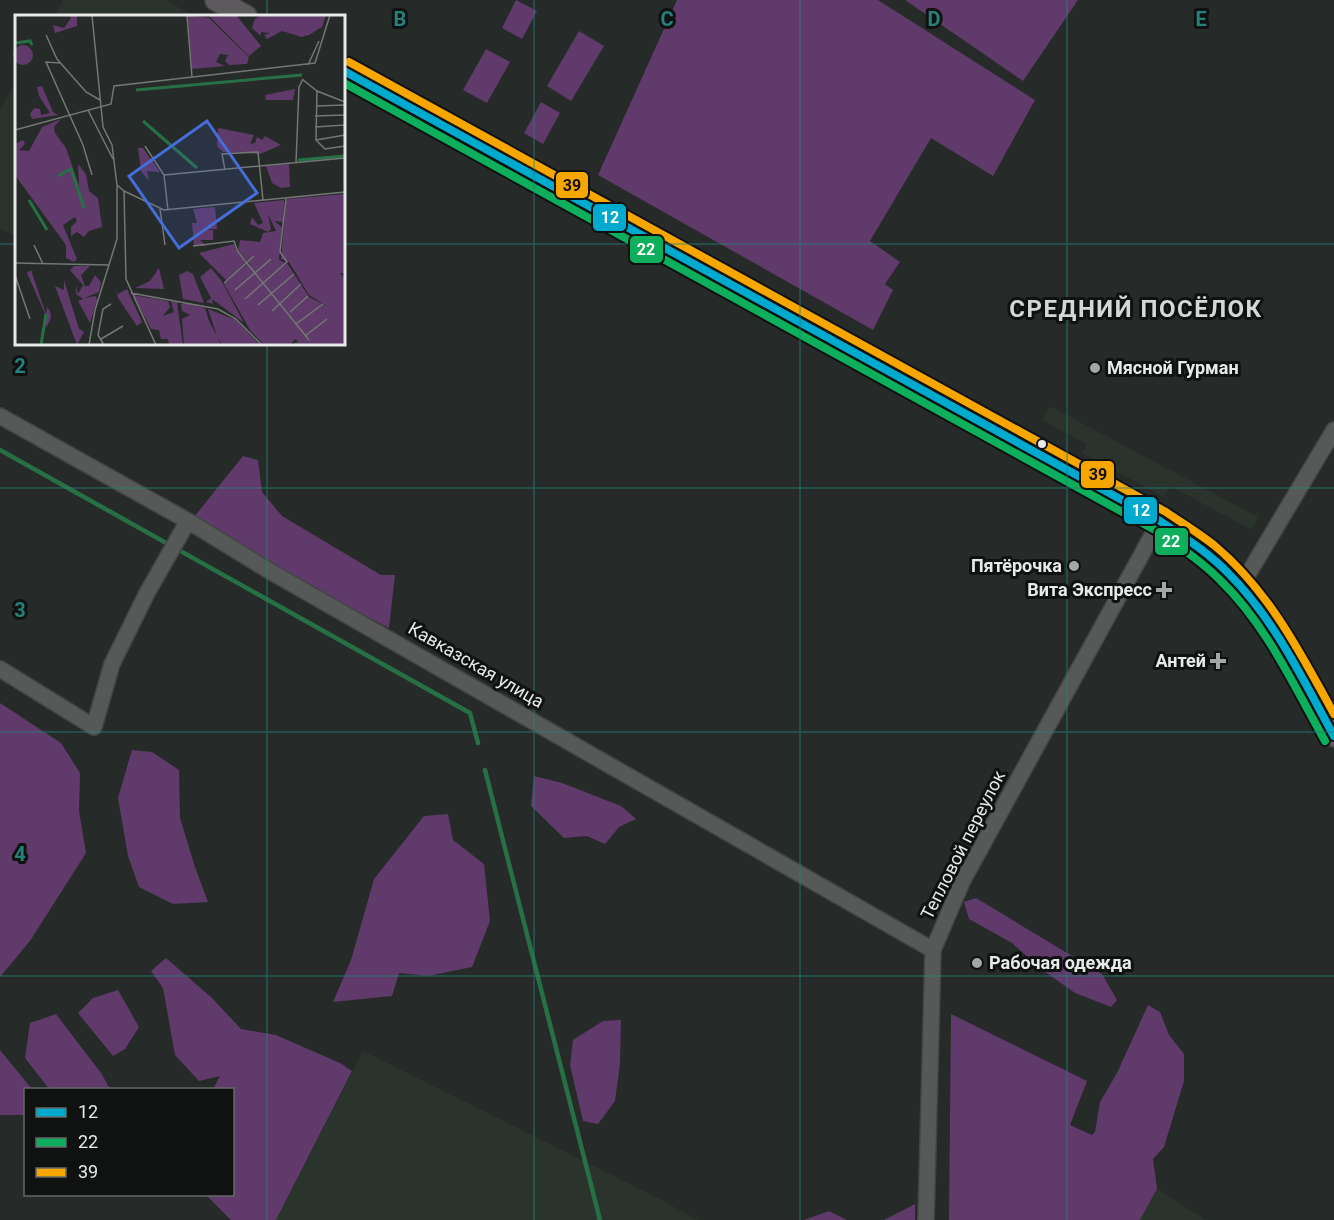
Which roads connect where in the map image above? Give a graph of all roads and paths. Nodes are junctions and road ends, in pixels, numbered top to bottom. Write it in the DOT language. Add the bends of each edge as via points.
graph roads {
  1 [pos="216,0"];
  2 [pos="244,15"];
  3 [pos="345,72"];
  4 [pos="0,416"];
  5 [pos="1334,430"];
  6 [pos="1160,521"];
  7 [pos="184,527"];
  8 [pos="1241,586"];
  9 [pos="0,669"];
  10 [pos="1334,736"];
  11 [pos="933,950"];
  12 [pos="926,1220"];
  1 -- 2 [label="street"];
  3 -- 6 [label="street"];
  4 -- 7 [label="street, Кавказская улица"];
  5 -- 8 [label="street"];
  6 -- 8 [label="street" via="1209,555"];
  6 -- 11 [label="street, Тепловой переулок" via="962,882"];
  7 -- 9 [label="street" via="112,664 94,726"];
  7 -- 11 [label="street, Кавказская улица" via="273,573"];
  8 -- 10 [label="street" via="1276,636"];
  11 -- 12 [label="street, Тепловой переулок"];
}
